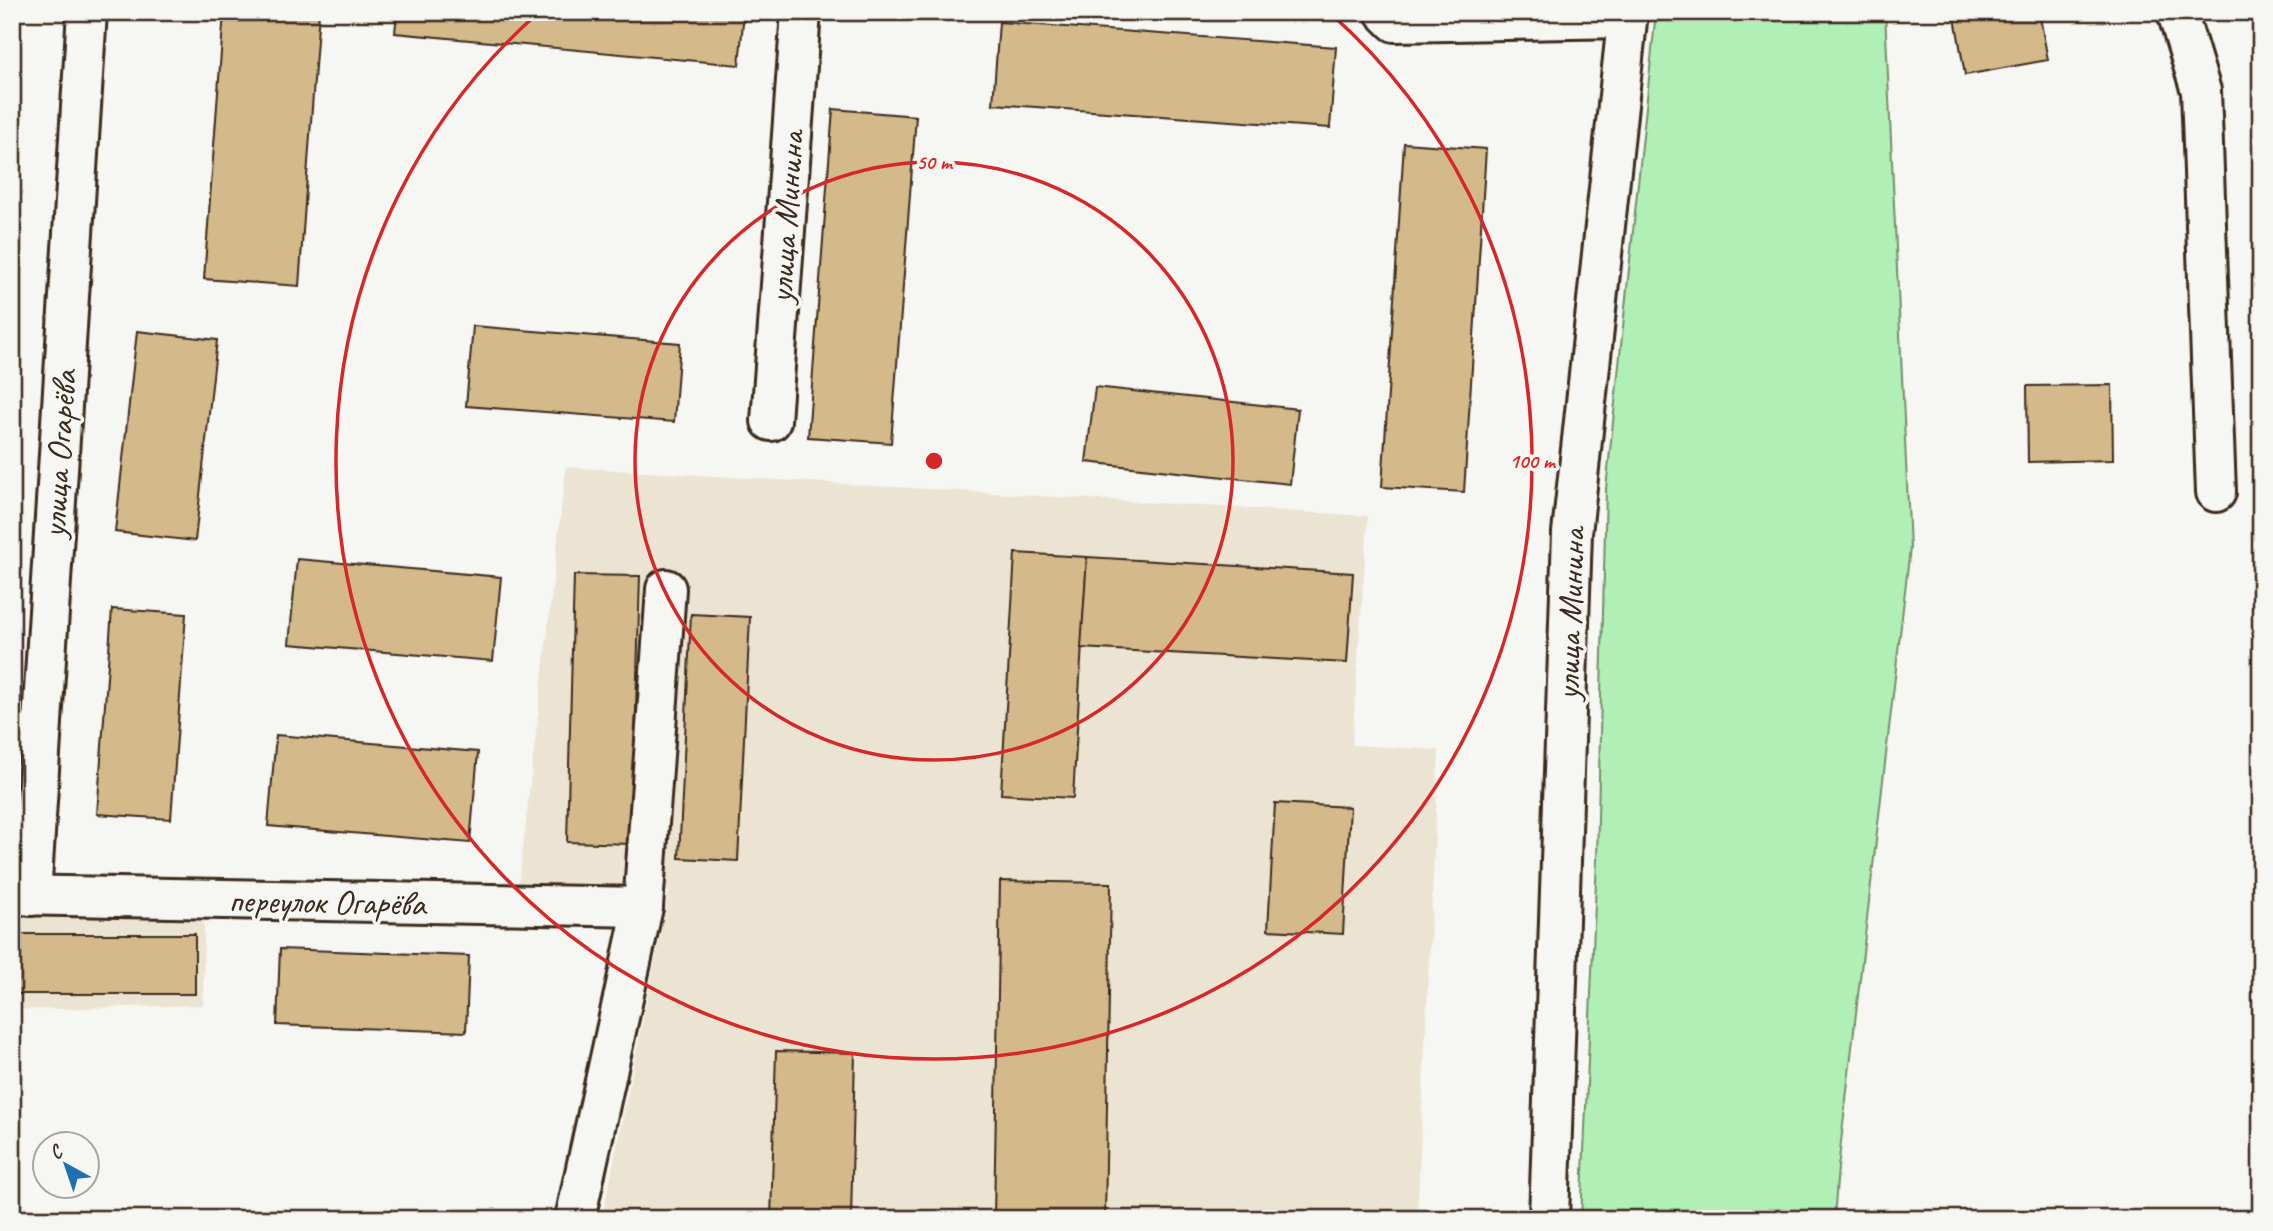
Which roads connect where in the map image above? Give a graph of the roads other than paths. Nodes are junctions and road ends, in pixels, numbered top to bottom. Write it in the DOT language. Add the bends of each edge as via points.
graph roads {
  1 [pos="87,12"];
  2 [pos="801,12"];
  3 [pos="1385,12"];
  4 [pos="2177,12"];
  5 [pos="1628,15"];
  6 [pos="771,421"];
  7 [pos="2216,492"];
  8 [pos="666,589"];
  9 [pos="22,896"];
  10 [pos="643,907"];
  11 [pos="575,1219"];
  12 [pos="1549,1219"];
  1 -- 9 [label="street, улица Огарёва"];
  2 -- 6 [label="street, улица Минина"];
  3 -- 5 [label="street" via="1395,22"];
  4 -- 7 [label="street" via="2201,91"];
  5 -- 12 [label="street, улица Минина" via="1572,533"];
  8 -- 10 [label="street"];
  9 -- 10 [label="street, переулок Огарёва"];
  10 -- 11 [label="street"];
}
